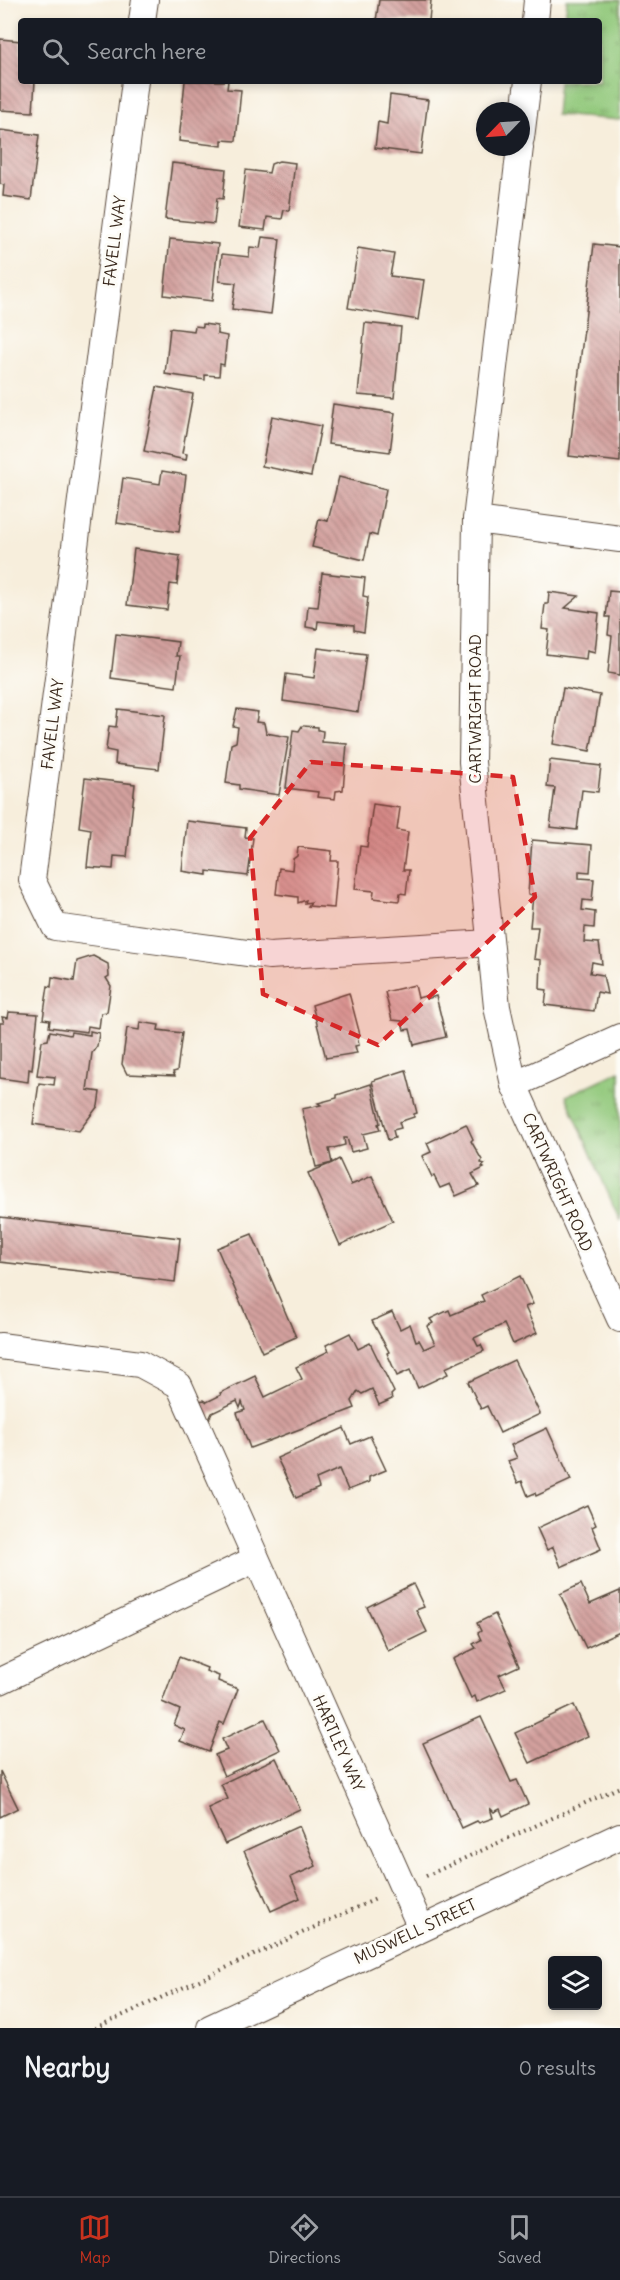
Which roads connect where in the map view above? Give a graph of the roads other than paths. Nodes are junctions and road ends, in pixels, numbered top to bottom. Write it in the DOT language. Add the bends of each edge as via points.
graph roads {
  1 [pos="145,0"];
  2 [pos="537,0"];
  3 [pos="142,18"];
  4 [pos="535,18"];
  5 [pos="135,84"];
  6 [pos="528,84"];
  7 [pos="525,102"];
  8 [pos="519,156"];
  9 [pos="476,520"];
  10 [pos="620,539"];
  11 [pos="490,943"];
  12 [pos="620,1037"];
  13 [pos="514,1085"];
  14 [pos="620,1319"];
  15 [pos="0,1346"];
  16 [pos="256,1559"];
  17 [pos="0,1681"];
  18 [pos="620,1836"];
  19 [pos="421,1928"];
  20 [pos="210,2028"];
  1 -- 3 [label="street"];
  2 -- 4 [label="street"];
  5 -- 11 [label="street, FAVELL WAY" via="32,879 55,927 268,956"];
  6 -- 7 [label="street"];
  8 -- 9 [label="street, CARTWRIGHT ROAD"];
  9 -- 10 [label="street"];
  9 -- 11 [label="street, CARTWRIGHT ROAD" via="472,762"];
  11 -- 13 [label="street, CARTWRIGHT ROAD" via="497,1007"];
  12 -- 13 [label="street"];
  13 -- 14 [label="street, CARTWRIGHT ROAD"];
  15 -- 16 [label="street, HARTLEY WAY" via="140,1364 179,1385"];
  16 -- 17 [label="street"];
  16 -- 19 [label="street, HARTLEY WAY"];
  18 -- 19 [label="street, MUSWELL STREET"];
  19 -- 20 [label="street, MUSWELL STREET"];
}
